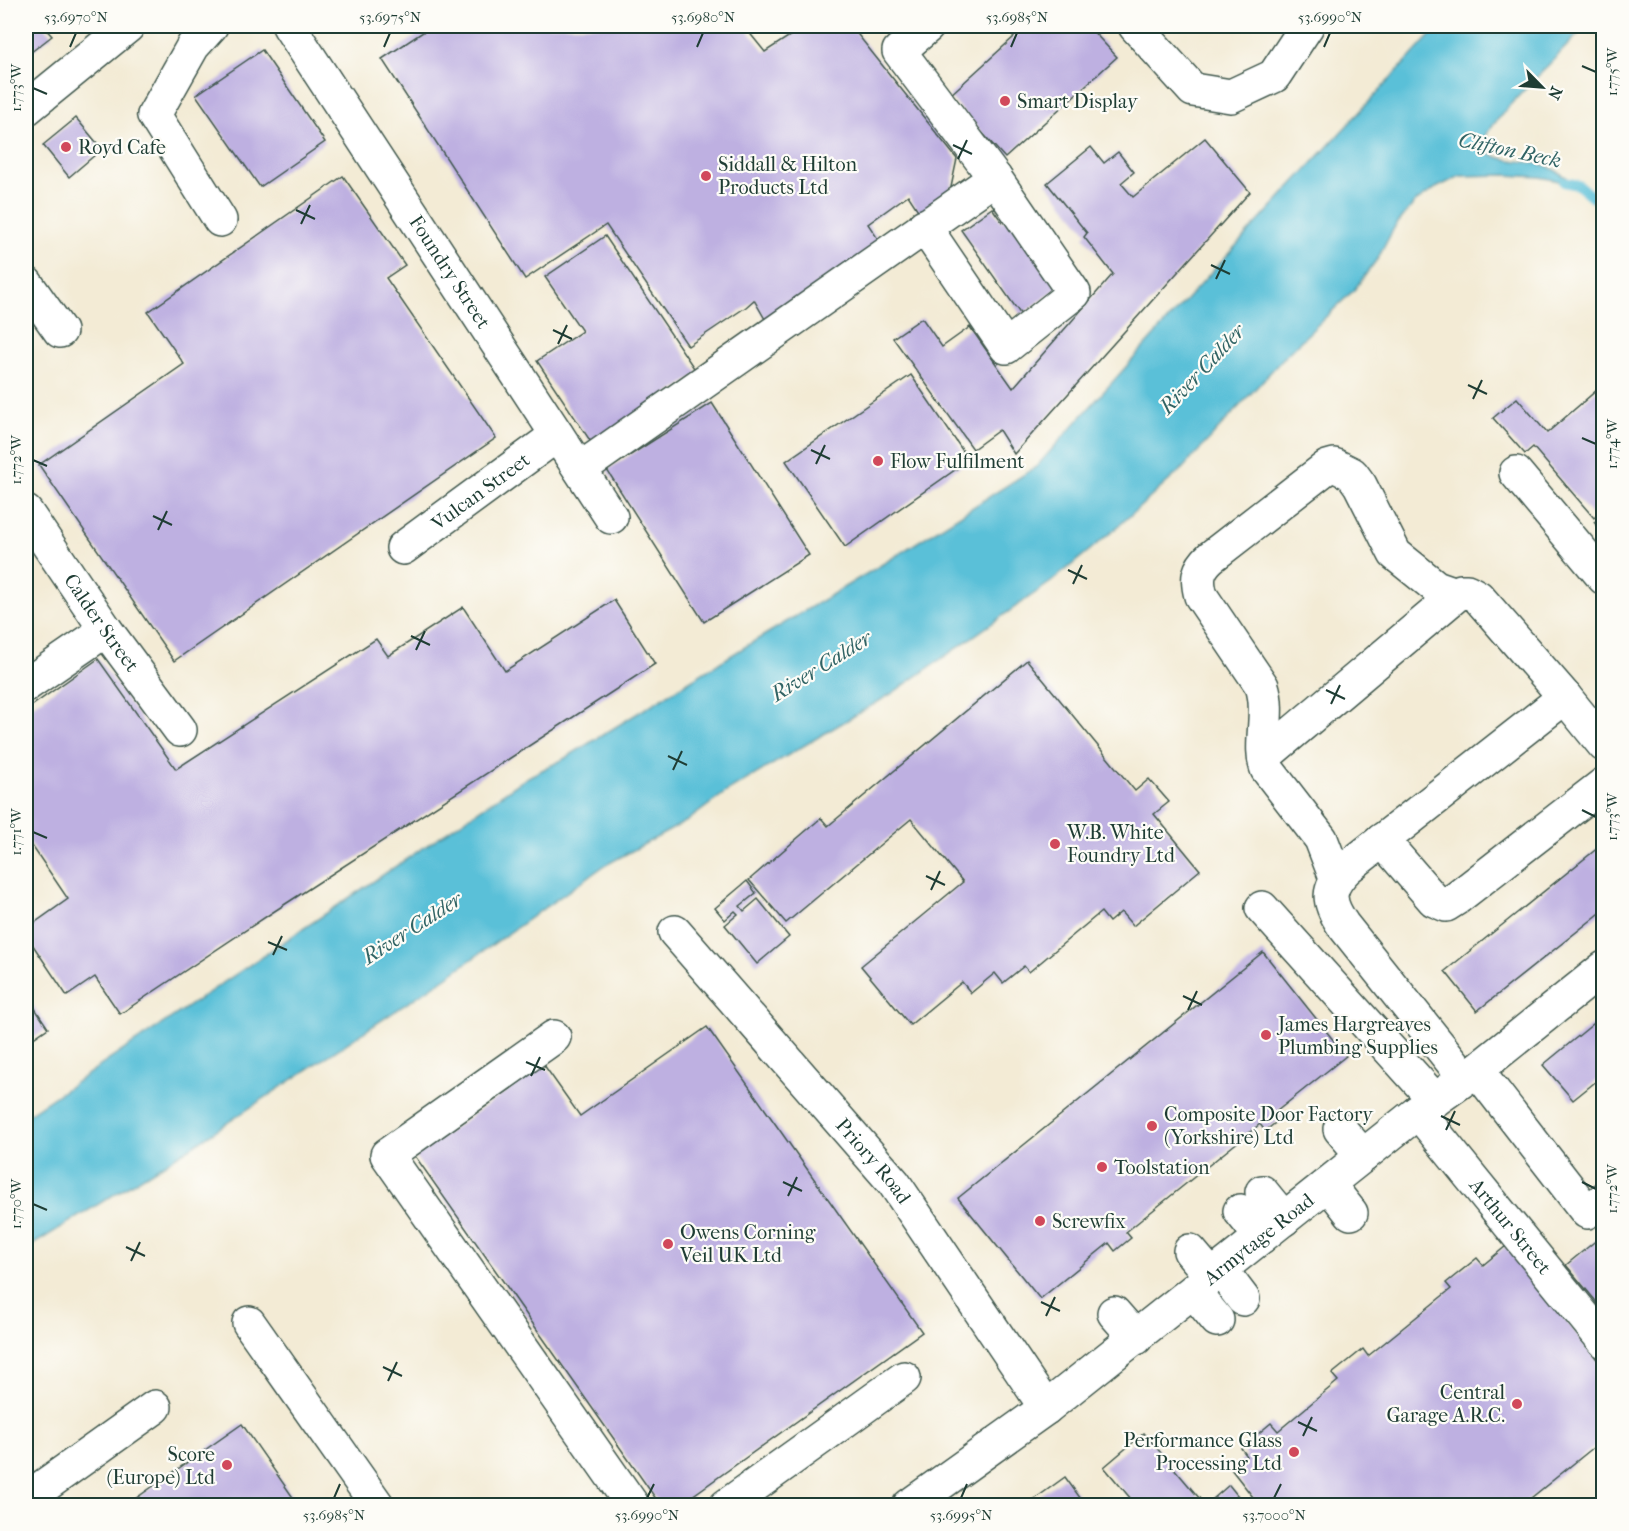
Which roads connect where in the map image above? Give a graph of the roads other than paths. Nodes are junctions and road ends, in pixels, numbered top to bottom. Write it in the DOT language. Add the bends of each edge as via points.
graph roads {
  1 [pos="128,26"];
  2 [pos="211,26"];
  3 [pos="289,26"];
  4 [pos="928,26"];
  5 [pos="1135,26"];
  6 [pos="1307,26"];
  7 [pos="26,109"];
  8 [pos="995,178"];
  9 [pos="219,220"];
  10 [pos="924,226"];
  11 [pos="26,283"];
  12 [pos="60,331"];
  13 [pos="557,435"];
  14 [pos="580,469"];
  15 [pos="1516,473"];
  16 [pos="26,512"];
  17 [pos="611,517"];
  18 [pos="35,546"];
  19 [pos="402,548"];
  20 [pos="1604,578"];
  21 [pos="1456,594"];
  22 [pos="106,630"];
  23 [pos="26,685"];
  24 [pos="1565,697"];
  25 [pos="180,730"];
  26 [pos="1604,745"];
  27 [pos="1265,756"];
  28 [pos="1604,784"];
  29 [pos="1382,840"];
  30 [pos="1336,878"];
  31 [pos="1262,908"];
  32 [pos="675,932"];
  33 [pos="1604,968"];
  34 [pos="554,1037"];
  35 [pos="1471,1074"];
  36 [pos="1426,1106"];
  37 [pos="1340,1129"];
  38 [pos="1363,1156"];
  39 [pos="1328,1184"];
  40 [pos="1604,1198"];
  41 [pos="1251,1202"];
  42 [pos="1351,1213"];
  43 [pos="1273,1228"];
  44 [pos="1190,1251"];
  45 [pos="1209,1280"];
  46 [pos="1243,1299"];
  47 [pos="1114,1313"];
  48 [pos="1217,1320"];
  49 [pos="249,1323"];
  50 [pos="1136,1338"];
  51 [pos="1604,1341"];
  52 [pos="904,1378"];
  53 [pos="155,1407"];
  54 [pos="1046,1408"];
  55 [pos="26,1499"];
  56 [pos="378,1506"];
  57 [pos="633,1506"];
  58 [pos="726,1506"];
  59 [pos="909,1506"];
  1 -- 7 [label="street"];
  2 -- 9 [label="street" via="194,46 154,115"];
  3 -- 13 [label="street, Foundry Street"];
  4 -- 8 [label="street" via="899,51"];
  5 -- 6 [label="street" via="1193,90 1231,96 1274,76"];
  8 -- 10 [label="street"];
  8 -- 10 [label="street" via="1074,293 1006,347"];
  10 -- 14 [label="street"];
  11 -- 12 [label="street"];
  13 -- 14 [label="street, Foundry Street"];
  13 -- 19 [label="street, Vulcan Street"];
  14 -- 17 [label="street, Foundry Street"];
  15 -- 20 [label="street"];
  16 -- 18 [label="street, Calder Street"];
  18 -- 22 [label="street, Calder Street"];
  21 -- 24 [label="street" via="1467,591 1478,597"];
  21 -- 27 [label="street"];
  21 -- 27 [label="street" via="1436,587 1395,554 1360,485 1352,474 1335,465 1327,467 1211,557 1198,571 1198,586 1262,686 1267,704"];
  22 -- 23 [label="street"];
  22 -- 25 [label="street, Calder Street"];
  24 -- 26 [label="street"];
  24 -- 29 [label="street"];
  27 -- 30 [label="street" via="1267,769 1321,839"];
  28 -- 29 [label="street" via="1446,905 1434,900"];
  29 -- 30 [label="street"];
  30 -- 35 [label="street" via="1331,901 1338,918"];
  31 -- 36 [label="street, Arthur Street"];
  32 -- 54 [label="street, Priory Road" via="894,1183"];
  33 -- 35 [label="street, Armytage Road"];
  34 -- 57 [label="street" via="387,1155"];
  35 -- 36 [label="street, Armytage Road"];
  35 -- 40 [label="street" via="1587,1212"];
  36 -- 38 [label="street, Armytage Road"];
  36 -- 51 [label="street, Arthur Street"];
  37 -- 38 [label="street"];
  38 -- 39 [label="street, Armytage Road"];
  39 -- 42 [label="street"];
  39 -- 43 [label="street, Armytage Road"];
  41 -- 43 [label="street"];
  43 -- 45 [label="street, Armytage Road"];
  44 -- 45 [label="street"];
  45 -- 46 [label="street"];
  45 -- 48 [label="street"];
  45 -- 50 [label="street, Armytage Road"];
  47 -- 50 [label="street"];
  49 -- 56 [label="street"];
  50 -- 54 [label="street, Armytage Road"];
  52 -- 58 [label="street"];
  53 -- 55 [label="street"];
  54 -- 59 [label="street, Armytage Road"];
}
